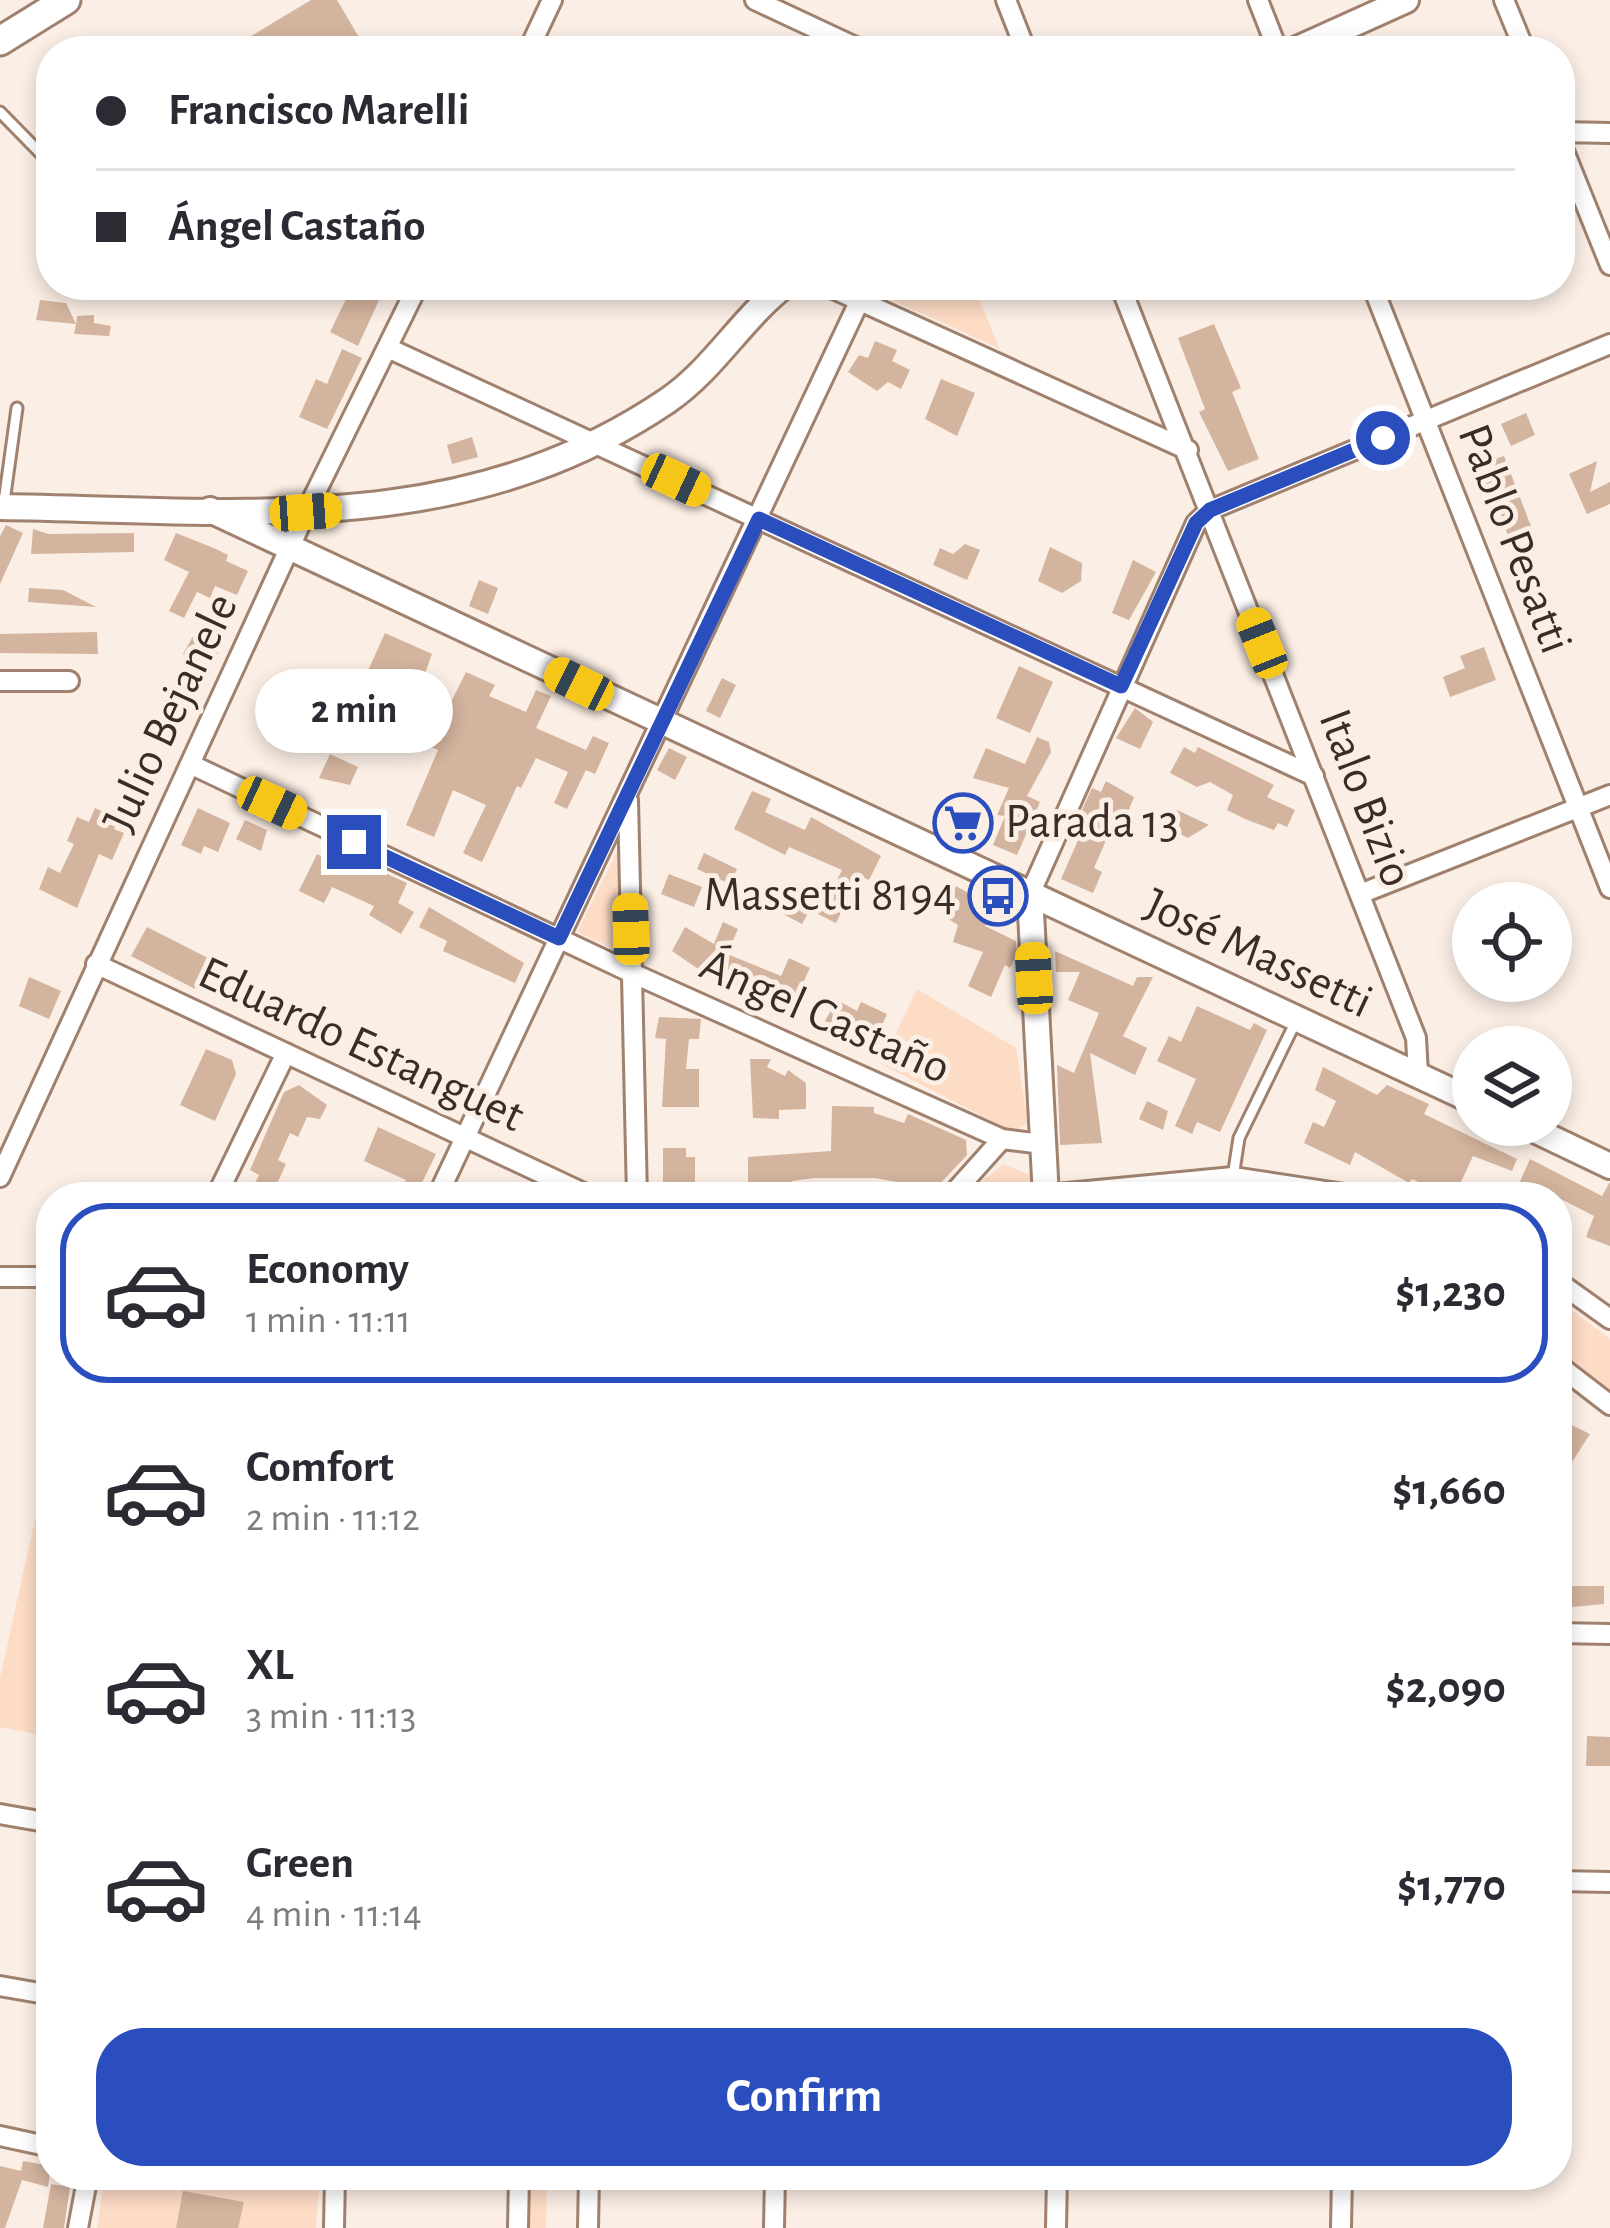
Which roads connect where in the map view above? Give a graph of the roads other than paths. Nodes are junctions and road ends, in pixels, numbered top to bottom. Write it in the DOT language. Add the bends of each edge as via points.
graph roads {
  1 [pos="29,0"];
  2 [pos="66,0"];
  3 [pos="552,0"];
  4 [pos="754,0"];
  5 [pos="1006,0"];
  6 [pos="1258,0"];
  7 [pos="1406,0"];
  8 [pos="1504,0"];
  9 [pos="0,21"];
  10 [pos="535,36"];
  11 [pos="832,36"];
  12 [pos="1020,36"];
  13 [pos="1272,36"];
  14 [pos="1326,36"];
  15 [pos="1519,36"];
  16 [pos="0,41"];
  17 [pos="0,112"];
  18 [pos="1575,132"];
  19 [pos="1610,133"];
  20 [pos="36,149"];
  21 [pos="1575,178"];
  22 [pos="1610,265"];
  23 [pos="411,300"];
  24 [pos="769,300"];
  25 [pos="861,300"];
  26 [pos="878,300"];
  27 [pos="1126,300"];
  28 [pos="1378,300"];
  29 [pos="1610,344"];
  30 [pos="388,348"];
  31 [pos="17,408"];
  32 [pos="1426,419"];
  33 [pos="593,440"];
  34 [pos="1188,450"];
  35 [pos="2,507"];
  36 [pos="210,510"];
  37 [pos="1210,510"];
  38 [pos="306,512"];
  39 [pos="759,519"];
  40 [pos="292,545"];
  41 [pos="0,681"];
  42 [pos="69,681"];
  43 [pos="1121,686"];
  44 [pos="661,724"];
  45 [pos="190,764"];
  46 [pos="1314,776"];
  47 [pos="628,795"];
  48 [pos="1610,795"];
  49 [pos="1576,808"];
  50 [pos="1610,888"];
  51 [pos="1030,894"];
  52 [pos="1360,894"];
  53 [pos="559,938"];
  54 [pos="96,964"];
  55 [pos="632,973"];
  56 [pos="1297,1019"];
  57 [pos="286,1053"];
  58 [pos="1418,1074"];
  59 [pos="1452,1091"];
  60 [pos="467,1139"];
  61 [pos="1002,1139"];
  62 [pos="1042,1144"];
  63 [pos="1568,1146"];
  64 [pos="1610,1166"];
  65 [pos="0,1177"];
  66 [pos="1233,1177"];
  67 [pos="223,1182"];
  68 [pos="445,1182"];
  69 [pos="560,1182"];
  70 [pos="638,1182"];
  71 [pos="963,1182"];
  72 [pos="1045,1182"];
  73 [pos="1184,1182"];
  74 [pos="1266,1182"];
  75 [pos="0,1277"];
  76 [pos="36,1277"];
  77 [pos="1572,1292"];
  78 [pos="1610,1319"];
  79 [pos="1572,1376"];
  80 [pos="1610,1405"];
  81 [pos="1572,1633"];
  82 [pos="1610,1634"];
  83 [pos="0,1814"];
  84 [pos="36,1820"];
  85 [pos="1572,1882"];
  86 [pos="1610,1882"];
  87 [pos="0,1986"];
  88 [pos="36,1992"];
  89 [pos="0,2136"];
  90 [pos="36,2144"];
  91 [pos="85,2190"];
  92 [pos="335,2190"];
  93 [pos="519,2190"];
  94 [pos="589,2190"];
  95 [pos="775,2190"];
  96 [pos="1057,2190"];
  97 [pos="1342,2190"];
  98 [pos="78,2228"];
  99 [pos="334,2228"];
  100 [pos="518,2228"];
  101 [pos="588,2228"];
  102 [pos="774,2228"];
  103 [pos="1056,2228"];
  104 [pos="1341,2228"];
  1 -- 9 [label="main road"];
  2 -- 16 [label="main road"];
  3 -- 10 [label="street"];
  4 -- 11 [label="street"];
  5 -- 12 [label="street"];
  6 -- 13 [label="street"];
  7 -- 14 [label="main road"];
  8 -- 15 [label="street"];
  17 -- 20 [label="lane"];
  18 -- 19 [label="street"];
  21 -- 22 [label="street"];
  23 -- 30 [label="street, Julio Bejanele"];
  24 -- 33 [label="main road" via="683,389"];
  25 -- 39 [label="street"];
  26 -- 34 [label="street"];
  27 -- 34 [label="street, Italo Bizio"];
  28 -- 32 [label="street, Pablo Pesatti"];
  29 -- 32 [label="street"];
  30 -- 33 [label="street"];
  30 -- 38 [label="street, Julio Bejanele"];
  31 -- 35 [label="lane"];
  32 -- 37 [label="street"];
  32 -- 49 [label="street, Pablo Pesatti"];
  33 -- 38 [label="main road" via="470,489"];
  33 -- 39 [label="street"];
  34 -- 37 [label="street, Italo Bizio"];
  35 -- 36 [label="main road"];
  36 -- 38 [label="main road"];
  36 -- 40 [label="main road, José Massetti"];
  37 -- 43 [label="street" via="1196,523"];
  37 -- 46 [label="street, Italo Bizio"];
  38 -- 40 [label="street, Julio Bejanele"];
  39 -- 43 [label="street"];
  39 -- 44 [label="street"];
  40 -- 44 [label="main road, José Massetti"];
  40 -- 45 [label="street, Julio Bejanele"];
  41 -- 42 [label="street"];
  43 -- 46 [label="street"];
  43 -- 51 [label="street"];
  44 -- 47 [label="street"];
  44 -- 51 [label="main road, José Massetti"];
  45 -- 53 [label="street, Ángel Castaño"];
  45 -- 54 [label="street, Julio Bejanele"];
  46 -- 52 [label="street, Italo Bizio"];
  47 -- 53 [label="street"];
  47 -- 55 [label="street"];
  48 -- 49 [label="street"];
  49 -- 50 [label="street, Pablo Pesatti"];
  49 -- 52 [label="street"];
  51 -- 56 [label="main road, José Massetti"];
  51 -- 62 [label="main road"];
  52 -- 58 [label="street, Italo Bizio" via="1416,1038"];
  53 -- 55 [label="street, Ángel Castaño"];
  53 -- 60 [label="street"];
  54 -- 57 [label="street, Eduardo Estanguet"];
  54 -- 65 [label="street, Julio Bejanele"];
  55 -- 61 [label="street, Ángel Castaño"];
  55 -- 70 [label="street"];
  56 -- 58 [label="main road, José Massetti"];
  56 -- 66 [label="lane" via="1240,1138"];
  57 -- 60 [label="street, Eduardo Estanguet"];
  57 -- 67 [label="street"];
  58 -- 59 [label="main road, José Massetti"];
  60 -- 68 [label="street"];
  60 -- 69 [label="street, Eduardo Estanguet"];
  61 -- 62 [label="street, Ángel Castaño"];
  61 -- 71 [label="street"];
  62 -- 72 [label="main road"];
  63 -- 64 [label="main road"];
  66 -- 73 [label="street"];
  66 -- 74 [label="street"];
  75 -- 76 [label="street"];
  77 -- 78 [label="street"];
  79 -- 80 [label="street"];
  81 -- 82 [label="street"];
  83 -- 84 [label="street"];
  85 -- 86 [label="street"];
  87 -- 88 [label="street"];
  89 -- 90 [label="street"];
  91 -- 98 [label="street"];
  92 -- 99 [label="street"];
  93 -- 100 [label="street"];
  94 -- 101 [label="street"];
  95 -- 102 [label="street"];
  96 -- 103 [label="street"];
  97 -- 104 [label="street"];
}
